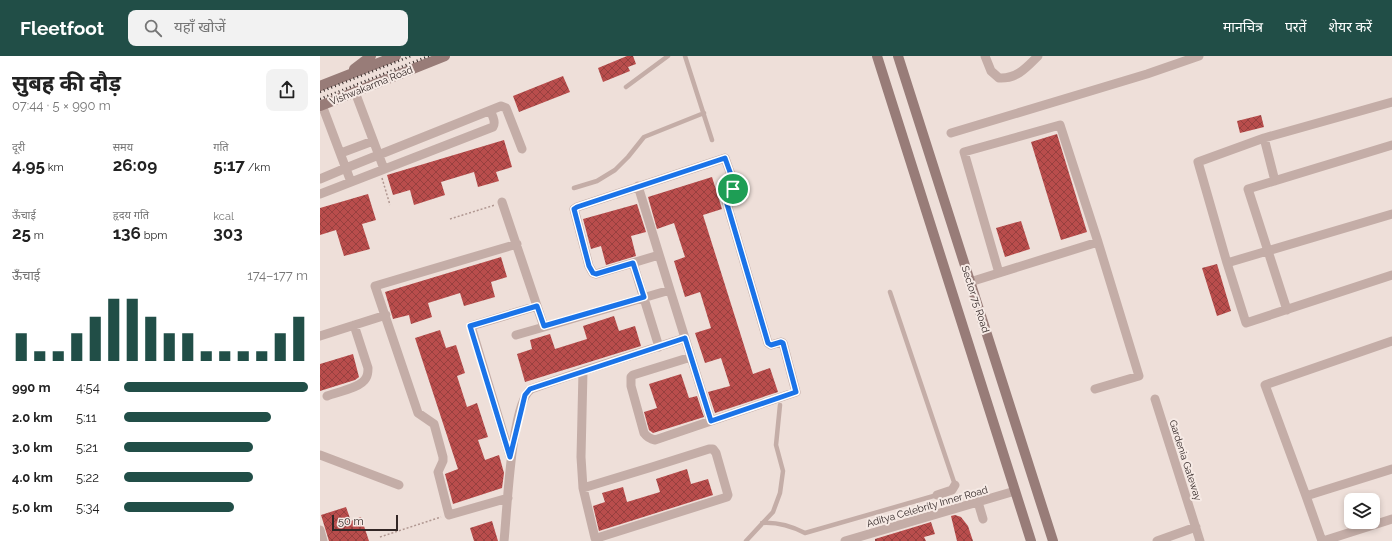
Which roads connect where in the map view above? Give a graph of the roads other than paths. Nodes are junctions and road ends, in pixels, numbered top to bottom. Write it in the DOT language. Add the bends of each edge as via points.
graph roads {
  1 [pos="370,56"];
  2 [pos="396,56"];
  3 [pos="445,56"];
  4 [pos="668,56"];
  5 [pos="685,56"];
  6 [pos="877,56"];
  7 [pos="898,56"];
  8 [pos="985,56"];
  9 [pos="1038,56"];
  10 [pos="1199,56"];
  11 [pos="344,76"];
  12 [pos="320,86"];
  13 [pos="626,87"];
  14 [pos="355,92"];
  15 [pos="1392,102"];
  16 [pos="321,106"];
  17 [pos="490,111"];
  18 [pos="704,112"];
  19 [pos="951,133"];
  20 [pos="1264,138"];
  21 [pos="712,140"];
  22 [pos="373,141"];
  23 [pos="1392,145"];
  24 [pos="522,149"];
  25 [pos="341,153"];
  26 [pos="378,155"];
  27 [pos="346,168"];
  28 [pos="382,170"];
  29 [pos="320,179"];
  30 [pos="1275,181"];
  31 [pos="351,182"];
  32 [pos="638,186"];
  33 [pos="574,188"];
  34 [pos="320,194"];
  35 [pos="502,202"];
  36 [pos="1392,214"];
  37 [pos="1098,242"];
  38 [pos="517,244"];
  39 [pos="1268,251"];
  40 [pos="659,255"];
  41 [pos="633,263"];
  42 [pos="1227,263"];
  43 [pos="999,274"];
  44 [pos="1392,274"];
  45 [pos="970,282"];
  46 [pos="670,290"];
  47 [pos="890,292"];
  48 [pos="644,297"];
  49 [pos="537,306"];
  50 [pos="1287,310"];
  51 [pos="386,315"];
  52 [pos="354,324"];
  53 [pos="544,326"];
  54 [pos="516,335"];
  55 [pos="320,336"];
  56 [pos="685,338"];
  57 [pos="1392,341"];
  58 [pos="660,346"];
  59 [pos="691,357"];
  60 [pos="582,371"];
  61 [pos="1095,389"];
  62 [pos="327,396"];
  63 [pos="1155,399"];
  64 [pos="780,405"];
  65 [pos="711,421"];
  66 [pos="320,455"];
  67 [pos="510,457"];
  68 [pos="1392,468"];
  69 [pos="399,485"];
  70 [pos="955,486"];
  71 [pos="583,488"];
  72 [pos="1015,491"];
  73 [pos="937,495"];
  74 [pos="1306,496"];
  75 [pos="508,498"];
  76 [pos="978,502"];
  77 [pos="1392,518"];
  78 [pos="983,519"];
  79 [pos="762,523"];
  80 [pos="1196,527"];
  81 [pos="320,530"];
  82 [pos="324,541"];
  83 [pos="504,541"];
  84 [pos="746,541"];
  85 [pos="845,541"];
  86 [pos="1031,541"];
  87 [pos="1053,541"];
  88 [pos="1157,541"];
  89 [pos="1200,541"];
  90 [pos="1322,541"];
  1 -- 11 [label="street"];
  2 -- 11 [label="street, Vishwakarma Road"];
  3 -- 14 [label="street, Vishwakarma Road"];
  4 -- 13 [label="lane"];
  5 -- 18 [label="lane"];
  6 -- 72 [label="street, Sector 75 Road"];
  7 -- 45 [label="street, Sector 75 Road"];
  8 -- 9 [label="street" via="991,71 999,78 1008,79 1022,73"];
  10 -- 19 [label="street"];
  11 -- 12 [label="street, Vishwakarma Road"];
  14 -- 16 [label="street, Vishwakarma Road"];
  14 -- 22 [label="street"];
  15 -- 20 [label="street"];
  16 -- 25 [label="street"];
  17 -- 24 [label="street" via="501,106 506,108"];
  17 -- 26 [label="street"];
  17 -- 28 [label="street" via="494,120 492,127"];
  18 -- 21 [label="lane"];
  18 -- 33 [label="lane" via="644,137 614,170 597,181"];
  20 -- 30 [label="street"];
  20 -- 42 [label="street" via="1198,162"];
  22 -- 25 [label="street"];
  22 -- 26 [label="street"];
  23 -- 30 [label="street"];
  25 -- 27 [label="street"];
  26 -- 27 [label="street"];
  26 -- 28 [label="street"];
  27 -- 29 [label="street"];
  27 -- 31 [label="street"];
  28 -- 31 [label="street"];
  30 -- 39 [label="street" via="1248,189"];
  31 -- 34 [label="street"];
  32 -- 40 [label="street"];
  32 -- 41 [label="street" via="574,210 593,273"];
  32 -- 65 [label="street" via="725,158 735,186 726,199 768,343 783,343 796,392"];
  35 -- 38 [label="street"];
  36 -- 39 [label="street"];
  37 -- 43 [label="street"];
  37 -- 43 [label="street" via="1060,125 964,152"];
  37 -- 61 [label="street" via="1139,376"];
  38 -- 49 [label="street"];
  38 -- 51 [label="street" via="375,286"];
  39 -- 42 [label="street"];
  39 -- 50 [label="street"];
  40 -- 41 [label="street"];
  40 -- 46 [label="street"];
  41 -- 48 [label="street"];
  42 -- 50 [label="street" via="1246,323"];
  43 -- 45 [label="street"];
  44 -- 50 [label="street"];
  45 -- 87 [label="street, Sector 75 Road"];
  46 -- 48 [label="street"];
  46 -- 56 [label="street"];
  47 -- 70 [label="lane"];
  48 -- 53 [label="street"];
  48 -- 58 [label="street"];
  49 -- 53 [label="street"];
  49 -- 67 [label="street" via="470,326"];
  51 -- 52 [label="street"];
  51 -- 75 [label="street" via="418,413 434,426 444,459 438,472 449,515"];
  52 -- 55 [label="street"];
  52 -- 62 [label="street" via="368,374 357,386"];
  53 -- 54 [label="street"];
  56 -- 58 [label="street"];
  56 -- 59 [label="street"];
  57 -- 74 [label="street" via="1265,384"];
  58 -- 60 [label="street"];
  59 -- 65 [label="street"];
  59 -- 65 [label="street" via="633,375 631,378 644,433 655,440"];
  60 -- 67 [label="street" via="527,391"];
  60 -- 71 [label="street"];
  63 -- 80 [label="street, Gardenia Gateway"];
  64 -- 79 [label="lane" via="776,445 783,471 780,493 773,512"];
  66 -- 69 [label="street"];
  67 -- 75 [label="street"];
  68 -- 74 [label="street"];
  70 -- 73 [label="street" via="952,490"];
  71 -- 71 [label="street" via="596,538 728,495 716,453 712,449"];
  72 -- 76 [label="street, Aditya Celebrity Inner Road"];
  72 -- 86 [label="street, Sector 75 Road"];
  73 -- 79 [label="lane" via="805,533 786,525"];
  74 -- 90 [label="street"];
  75 -- 83 [label="street"];
  76 -- 78 [label="street"];
  76 -- 85 [label="street, Aditya Celebrity Inner Road"];
  77 -- 90 [label="street"];
  79 -- 84 [label="lane"];
  80 -- 88 [label="street"];
  80 -- 89 [label="street, Gardenia Gateway"];
  81 -- 82 [label="street"];
}
